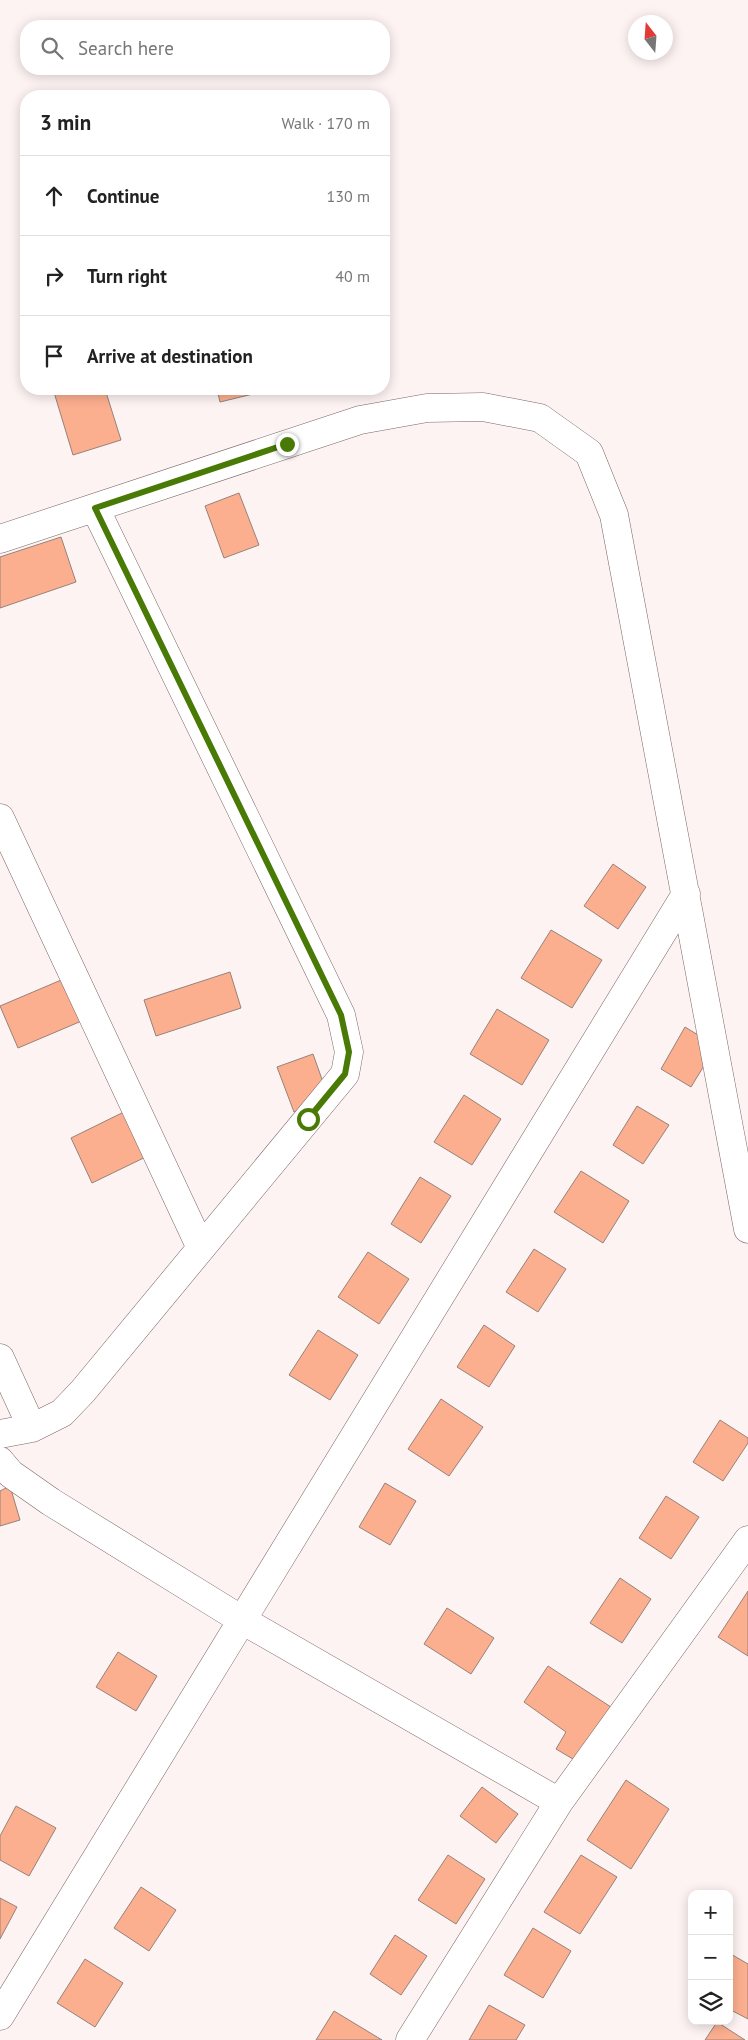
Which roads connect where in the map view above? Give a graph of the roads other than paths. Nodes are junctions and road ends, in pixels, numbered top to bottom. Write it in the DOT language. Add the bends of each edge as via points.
graph roads {
  1 [pos="95,508"];
  2 [pos="0,539"];
  3 [pos="0,818"];
  4 [pos="686,894"];
  5 [pos="748,1228"];
  6 [pos="201,1248"];
  7 [pos="0,1358"];
  8 [pos="32,1428"];
  9 [pos="0,1434"];
  10 [pos="0,1461"];
  11 [pos="748,1540"];
  12 [pos="242,1620"];
  13 [pos="559,1802"];
  14 [pos="0,2016"];
  15 [pos="410,2040"];
  1 -- 2 [label="street"];
  1 -- 4 [label="street" via="360,420 426,408 483,407 540,418 589,454 614,514"];
  1 -- 6 [label="street" via="341,1015 349,1052 345,1074"];
  3 -- 6 [label="street"];
  4 -- 5 [label="street"];
  4 -- 12 [label="street"];
  6 -- 8 [label="street" via="84,1391 62,1413"];
  7 -- 8 [label="street"];
  8 -- 9 [label="street"];
  10 -- 12 [label="street" via="11,1474 51,1502"];
  11 -- 13 [label="street"];
  12 -- 13 [label="street"];
  12 -- 14 [label="street"];
  13 -- 15 [label="street"];
}
